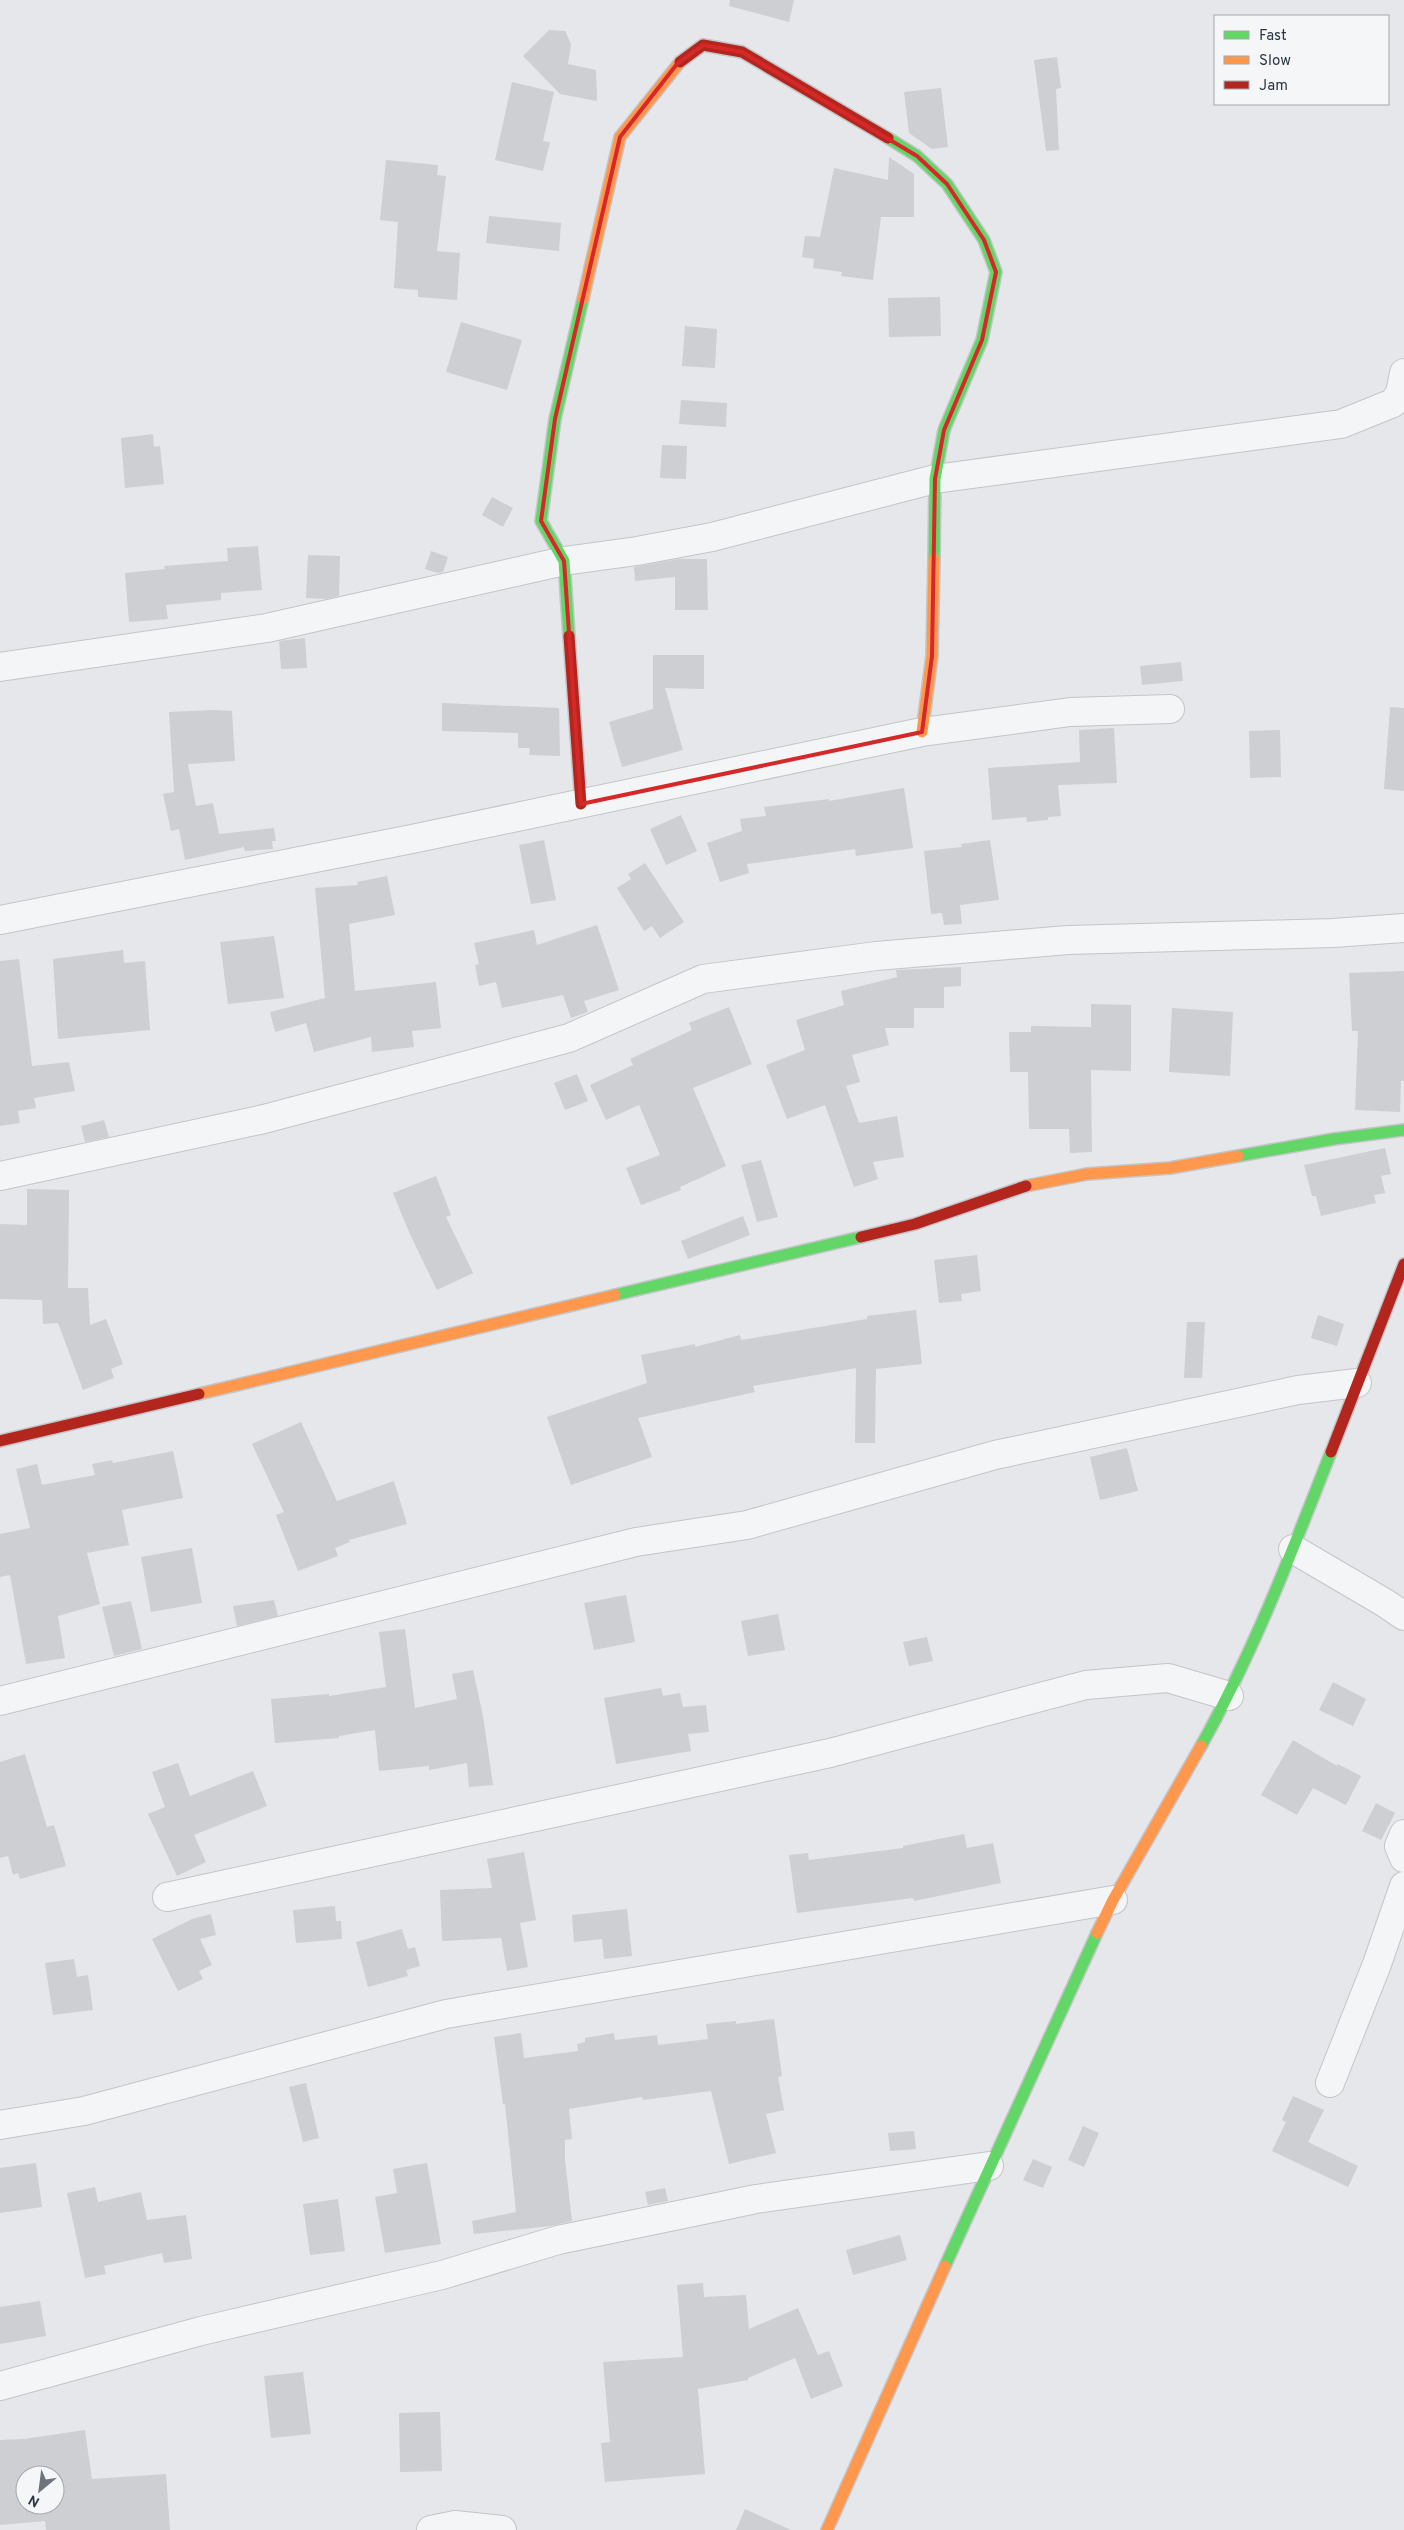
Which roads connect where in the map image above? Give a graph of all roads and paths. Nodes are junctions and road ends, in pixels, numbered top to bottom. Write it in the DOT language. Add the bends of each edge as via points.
graph roads {
  1 [pos="1404,373"];
  2 [pos="935,479"];
  3 [pos="564,561"];
  4 [pos="0,666"];
  5 [pos="1170,709"];
  6 [pos="922,732"];
  7 [pos="581,804"];
  8 [pos="0,920"];
  9 [pos="1404,928"];
  10 [pos="1404,1130"];
  11 [pos="0,1176"];
  12 [pos="1404,1264"];
  13 [pos="1357,1382"];
  14 [pos="0,1442"];
  15 [pos="1293,1549"];
  16 [pos="1404,1616"];
  17 [pos="1229,1696"];
  18 [pos="0,1702"];
  19 [pos="1404,1834"];
  20 [pos="1404,1858"];
  21 [pos="1404,1886"];
  22 [pos="167,1897"];
  23 [pos="1113,1900"];
  24 [pos="1330,2083"];
  25 [pos="0,2125"];
  26 [pos="989,2166"];
  27 [pos="0,2386"];
  28 [pos="431,2530"];
  29 [pos="502,2530"];
  30 [pos="827,2530"];
  1 -- 2 [label="street" via="1400,393 1393,403 1341,424"];
  2 -- 3 [label="street" via="712,537"];
  2 -- 3 [label="street" via="944,430 982,340 990,302 996,272 984,240 947,184 917,156 742,52 704,45 677,64 620,137 556,419 542,521"];
  2 -- 6 [label="street" via="932,656"];
  3 -- 4 [label="street" via="267,628"];
  3 -- 7 [label="street"];
  5 -- 6 [label="street" via="1070,712"];
  6 -- 7 [label="street"];
  7 -- 8 [label="street"];
  9 -- 11 [label="street" via="1314,934 1068,940 876,956 703,979 569,1038 264,1120"];
  10 -- 14 [label="street" via="1170,1168 1087,1174 1033,1184 916,1224"];
  12 -- 13 [label="street"];
  13 -- 15 [label="street"];
  13 -- 18 [label="street" via="1298,1390 995,1455 747,1525 636,1542"];
  15 -- 16 [label="street"];
  15 -- 17 [label="street"];
  17 -- 22 [label="street" via="1168,1678 1086,1685 830,1753"];
  17 -- 23 [label="street"];
  19 -- 20 [label="street" via="1399,1846"];
  21 -- 24 [label="street"];
  23 -- 25 [label="street" via="446,2014 84,2111"];
  23 -- 26 [label="street"];
  26 -- 27 [label="street" via="756,2199 558,2240 442,2276 201,2331"];
  26 -- 30 [label="street"];
  28 -- 29 [label="street" via="455,2525"];
}
